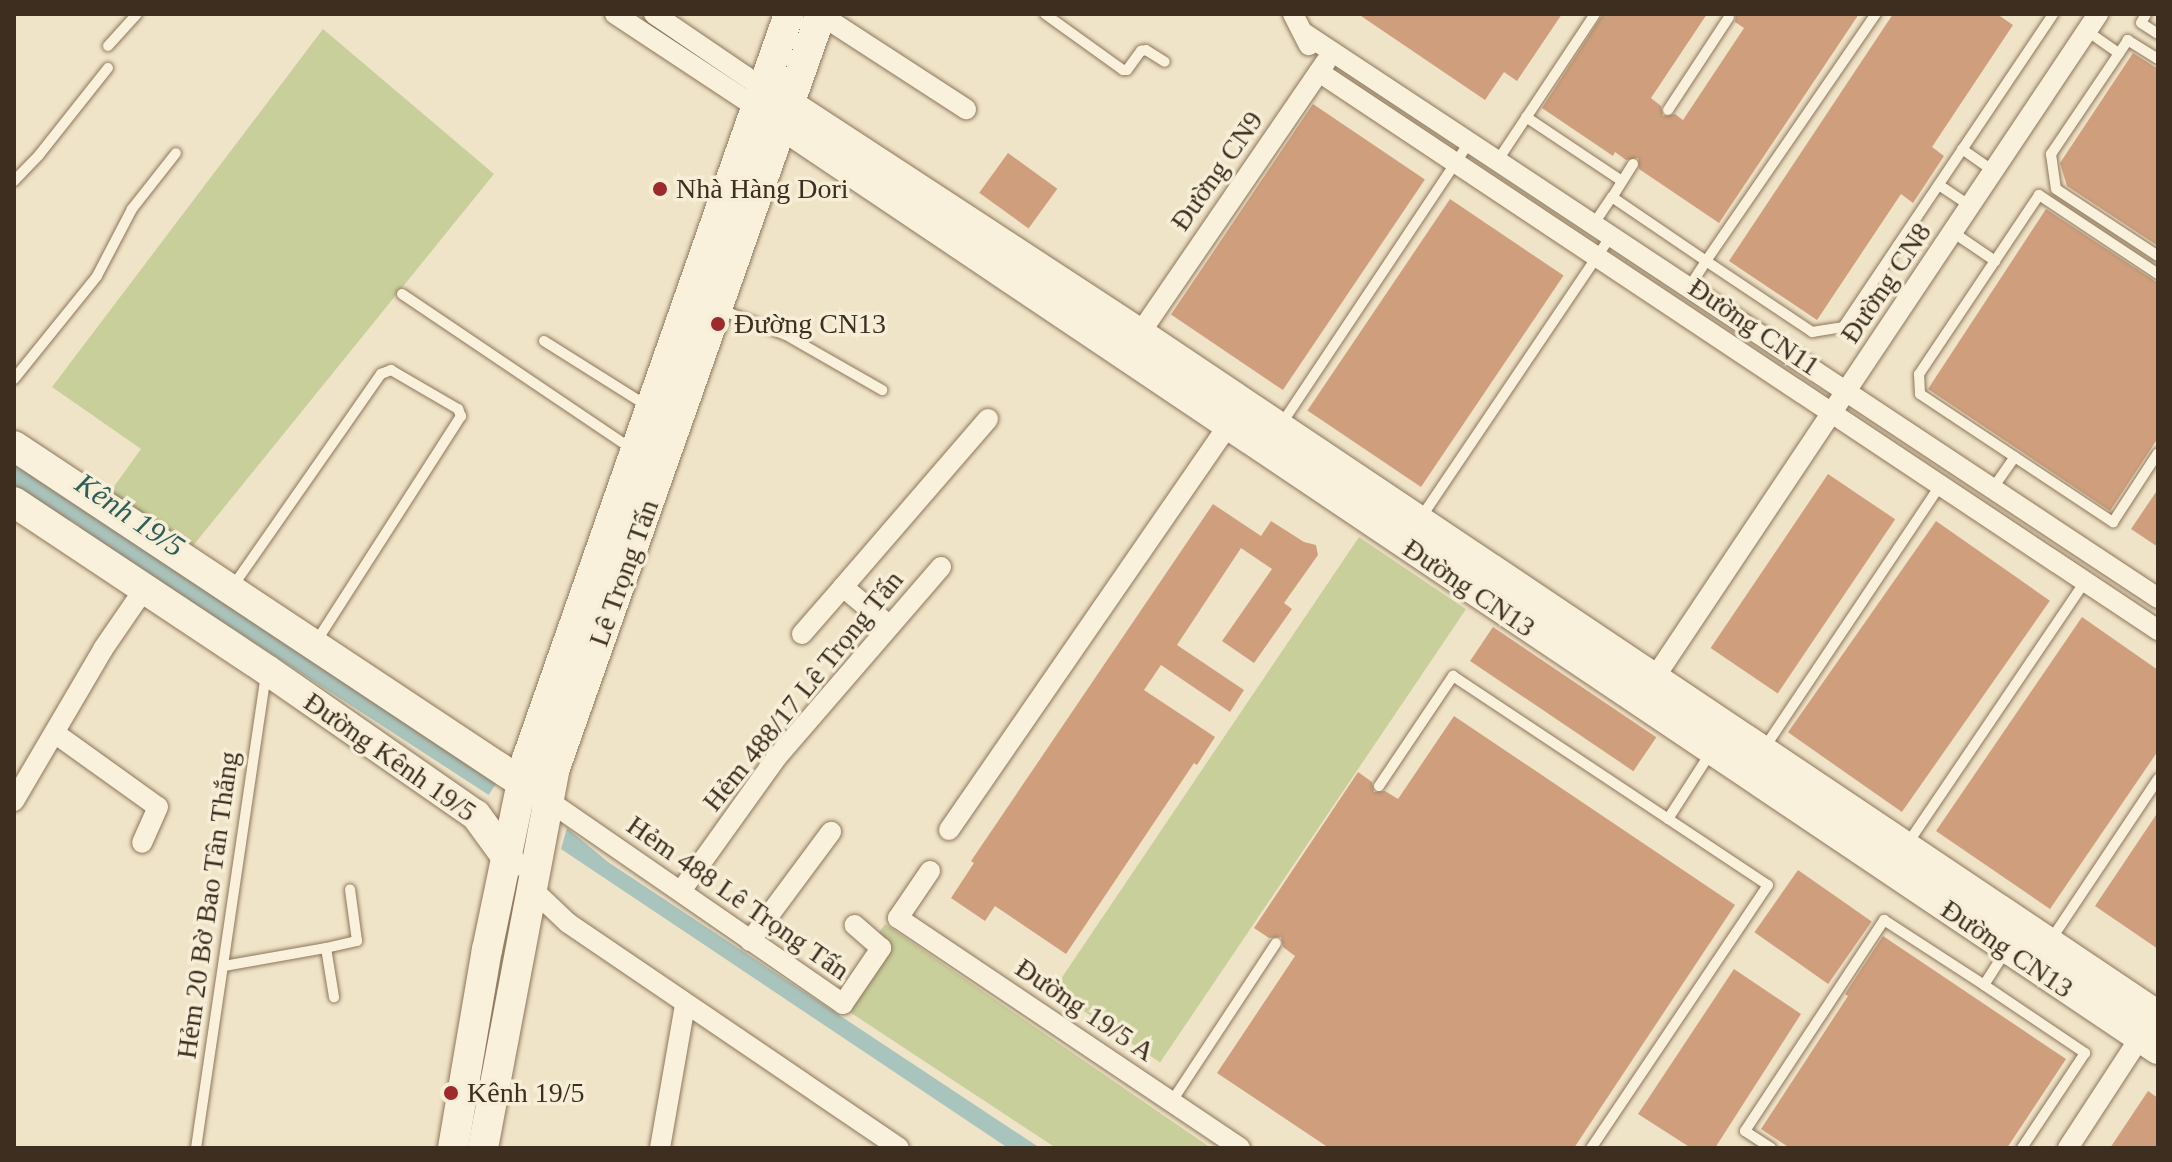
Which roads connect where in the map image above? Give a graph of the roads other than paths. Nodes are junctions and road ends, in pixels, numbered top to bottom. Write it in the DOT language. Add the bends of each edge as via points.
graph roads {
  1 [pos="137,14"];
  2 [pos="615,14"];
  3 [pos="654,14"];
  4 [pos="789,14"];
  5 [pos="821,14"];
  6 [pos="1045,14"];
  7 [pos="1293,14"];
  8 [pos="1595,14"];
  9 [pos="1876,14"];
  10 [pos="2053,14"];
  11 [pos="2146,14"];
  12 [pos="1729,17"];
  13 [pos="2093,22"];
  14 [pos="1304,33"];
  15 [pos="2158,34"];
  16 [pos="108,46"];
  17 [pos="1332,51"];
  18 [pos="2119,53"];
  19 [pos="2158,59"];
  20 [pos="1165,62"];
  21 [pos="108,68"];
  22 [pos="1319,72"];
  23 [pos="760,97"];
  24 [pos="966,109"];
  25 [pos="1668,110"];
  26 [pos="785,114"];
  27 [pos="1526,117"];
  28 [pos="1470,141"];
  29 [pos="1962,149"];
  30 [pos="176,153"];
  31 [pos="1498,160"];
  32 [pos="1456,161"];
  33 [pos="1633,164"];
  34 [pos="1994,172"];
  35 [pos="14,181"];
  36 [pos="1622,181"];
  37 [pos="1939,185"];
  38 [pos="1612,197"];
  39 [pos="1971,206"];
  40 [pos="1602,231"];
  41 [pos="1954,233"];
  42 [pos="1597,256"];
  43 [pos="2158,256"];
  44 [pos="1706,261"];
  45 [pos="1995,261"];
  46 [pos="2158,274"];
  47 [pos="1688,289"];
  48 [pos="402,294"];
  49 [pos="717,308"];
  50 [pos="544,341"];
  51 [pos="1132,344"];
  52 [pos="14,379"];
  53 [pos="882,390"];
  54 [pos="1846,392"];
  55 [pos="651,408"];
  56 [pos="1833,413"];
  57 [pos="988,419"];
  58 [pos="1228,426"];
  59 [pos="1271,439"];
  60 [pos="14,446"];
  61 [pos="634,450"];
  62 [pos="2158,453"];
  63 [pos="2015,457"];
  64 [pos="1940,486"];
  65 [pos="1993,488"];
  66 [pos="14,502"];
  67 [pos="80,517"];
  68 [pos="1419,521"];
  69 [pos="941,567"];
  70 [pos="2085,582"];
  71 [pos="843,587"];
  72 [pos="145,588"];
  73 [pos="230,590"];
  74 [pos="2158,598"];
  75 [pos="890,626"];
  76 [pos="2158,630"];
  77 [pos="802,634"];
  78 [pos="314,645"];
  79 [pos="267,670"];
  80 [pos="1646,690"];
  81 [pos="56,734"];
  82 [pos="1712,751"];
  83 [pos="1761,751"];
  84 [pos="2158,779"];
  85 [pos="521,782"];
  86 [pos="1379,786"];
  87 [pos="546,799"];
  88 [pos="14,801"];
  89 [pos="1668,819"];
  90 [pos="949,830"];
  91 [pos="831,832"];
  92 [pos="142,843"];
  93 [pos="1905,848"];
  94 [pos="506,856"];
  95 [pos="930,871"];
  96 [pos="530,887"];
  97 [pos="350,889"];
  98 [pos="681,891"];
  99 [pos="855,925"];
  100 [pos="750,941"];
  101 [pos="1276,943"];
  102 [pos="2049,943"];
  103 [pos="326,948"];
  104 [pos="2007,949"];
  105 [pos="224,966"];
  106 [pos="1984,985"];
  107 [pos="334,997"];
  108 [pos="685,1005"];
  109 [pos="2154,1025"];
  110 [pos="1172,1101"];
  111 [pos="196,1148"];
  112 [pos="453,1148"];
  113 [pos="483,1148"];
  114 [pos="660,1148"];
  115 [pos="899,1148"];
  116 [pos="1240,1148"];
  117 [pos="1591,1148"];
  118 [pos="1771,1148"];
  119 [pos="2022,1148"];
  120 [pos="2068,1148"];
  1 -- 16 [label="lane"];
  2 -- 23 [label="street"];
  3 -- 23 [label="street"];
  4 -- 23 [label="street, Lê Trọng Tấn"];
  5 -- 24 [label="street"];
  5 -- 26 [label="street, Lê Trọng Tấn"];
  6 -- 20 [label="lane" via="1123,70 1146,50"];
  7 -- 14 [label="street"];
  8 -- 27 [label="lane"];
  9 -- 44 [label="lane"];
  10 -- 29 [label="lane"];
  11 -- 15 [label="lane" via="2141,23"];
  12 -- 25 [label="lane"];
  13 -- 18 [label="lane"];
  13 -- 34 [label="street, Đường CN8"];
  14 -- 17 [label="street, Đường CN11"];
  14 -- 22 [label="street"];
  17 -- 22 [label="street, Đường CN9"];
  17 -- 28 [label="street, Đường CN11"];
  18 -- 19 [label="lane" via="2128,40"];
  18 -- 43 [label="lane" via="2051,154 2056,189"];
  21 -- 35 [label="lane"];
  22 -- 32 [label="street, Đường CN11"];
  22 -- 51 [label="street, Đường CN9"];
  23 -- 26 [label="street, Đường CN13"];
  23 -- 55 [label="street, Lê Trọng Tấn"];
  26 -- 49 [label="street, Lê Trọng Tấn"];
  26 -- 51 [label="street, Đường CN13"];
  27 -- 31 [label="lane"];
  27 -- 36 [label="lane"];
  28 -- 31 [label="street, Đường CN11"];
  28 -- 32 [label="lane"];
  29 -- 34 [label="lane"];
  29 -- 37 [label="lane"];
  30 -- 52 [label="lane" via="132,209 97,276"];
  31 -- 40 [label="street, Đường CN11"];
  32 -- 42 [label="street, Đường CN11"];
  32 -- 59 [label="lane"];
  33 -- 36 [label="lane"];
  34 -- 39 [label="street, Đường CN8"];
  36 -- 38 [label="lane"];
  37 -- 39 [label="lane"];
  37 -- 44 [label="lane" via="1843,327 1812,332"];
  38 -- 40 [label="lane"];
  38 -- 44 [label="lane"];
  39 -- 41 [label="street, Đường CN8"];
  40 -- 42 [label="lane"];
  40 -- 47 [label="street, Đường CN11"];
  41 -- 45 [label="lane"];
  41 -- 54 [label="street, Đường CN8"];
  42 -- 56 [label="street, Đường CN11"];
  42 -- 68 [label="lane"];
  44 -- 47 [label="lane"];
  45 -- 46 [label="lane" via="2039,195"];
  45 -- 63 [label="lane" via="1919,374 1920,394"];
  47 -- 54 [label="street, Đường CN11"];
  48 -- 61 [label="lane"];
  49 -- 53 [label="lane" via="786,335"];
  49 -- 87 [label="street, Lê Trọng Tấn"];
  50 -- 55 [label="lane"];
  51 -- 58 [label="street, Đường CN13"];
  51 -- 59 [label="street, Đường CN13"];
  54 -- 56 [label="street, Đường CN8"];
  54 -- 65 [label="street, Đường CN11"];
  55 -- 61 [label="street, Lê Trọng Tấn"];
  56 -- 64 [label="street, Đường CN11"];
  56 -- 80 [label="street, Đường CN8"];
  57 -- 71 [label="street"];
  58 -- 59 [label="street, Đường CN13"];
  58 -- 90 [label="street"];
  59 -- 68 [label="street, Đường CN13"];
  59 -- 80 [label="street, Đường CN13"];
  60 -- 67 [label="street, Đường Kênh 19/5"];
  61 -- 85 [label="street, Lê Trọng Tấn"];
  62 -- 63 [label="lane" via="2113,522"];
  63 -- 65 [label="lane"];
  64 -- 70 [label="street, Đường CN11"];
  64 -- 83 [label="lane"];
  65 -- 74 [label="street, Đường CN11"];
  66 -- 67 [label="street, Đường Kênh 19/5"];
  67 -- 72 [label="street, Đường Kênh 19/5"];
  67 -- 73 [label="street, Đường Kênh 19/5"];
  68 -- 80 [label="street, Đường CN13"];
  69 -- 75 [label="street, Hẻm 488/17 Lê Trọng Tấn"];
  70 -- 76 [label="street, Đường CN11"];
  70 -- 93 [label="lane"];
  71 -- 75 [label="street"];
  71 -- 77 [label="street"];
  72 -- 79 [label="street, Đường Kênh 19/5"];
  72 -- 81 [label="street"];
  73 -- 78 [label="street, Đường Kênh 19/5"];
  73 -- 78 [label="lane" via="381,374 391,370 458,409 461,416"];
  75 -- 98 [label="street, Hẻm 488/17 Lê Trọng Tấn" via="777,757"];
  78 -- 85 [label="street, Đường Kênh 19/5"];
  79 -- 94 [label="street, Đường Kênh 19/5" via="476,815"];
  79 -- 105 [label="lane, Hẻm 20 Bờ Bao Tân Thắng"];
  80 -- 82 [label="street, Đường CN13"];
  80 -- 83 [label="street, Đường CN13"];
  81 -- 88 [label="street"];
  81 -- 92 [label="street" via="158,807"];
  82 -- 89 [label="lane"];
  82 -- 104 [label="street, Đường CN13"];
  83 -- 93 [label="street, Đường CN13"];
  84 -- 102 [label="lane"];
  85 -- 87 [label="street, Đường Kênh 19/5"];
  85 -- 94 [label="street, Lê Trọng Tấn"];
  86 -- 89 [label="lane" via="1453,676"];
  87 -- 96 [label="street, Lê Trọng Tấn"];
  87 -- 98 [label="street, Hẻm 488 Lê Trọng Tấn"];
  89 -- 117 [label="lane" via="1768,885"];
  91 -- 100 [label="street"];
  93 -- 102 [label="street, Đường CN13"];
  94 -- 96 [label="street, Đường Kênh 19/5"];
  94 -- 112 [label="street, Lê Trọng Tấn"];
  95 -- 110 [label="street, Đường 19/5 A" via="898,918"];
  96 -- 108 [label="street, Đường Kênh 19/5" via="568,923"];
  96 -- 113 [label="street, Lê Trọng Tấn"];
  97 -- 103 [label="lane" via="357,941"];
  98 -- 100 [label="street, Hẻm 488 Lê Trọng Tấn"];
  99 -- 100 [label="street, Hẻm 488 Lê Trọng Tấn" via="881,948 843,1004"];
  101 -- 110 [label="lane"];
  102 -- 109 [label="street, Đường CN13"];
  103 -- 105 [label="lane"];
  103 -- 107 [label="lane"];
  104 -- 106 [label="lane"];
  104 -- 109 [label="street, Đường CN13"];
  105 -- 111 [label="lane, Hẻm 20 Bờ Bao Tân Thắng"];
  106 -- 118 [label="lane" via="1884,920 1745,1131"];
  106 -- 119 [label="lane" via="2085,1053"];
  108 -- 114 [label="street"];
  108 -- 115 [label="street, Đường Kênh 19/5"];
  109 -- 120 [label="street"];
  110 -- 116 [label="street, Đường 19/5 A"];
}
